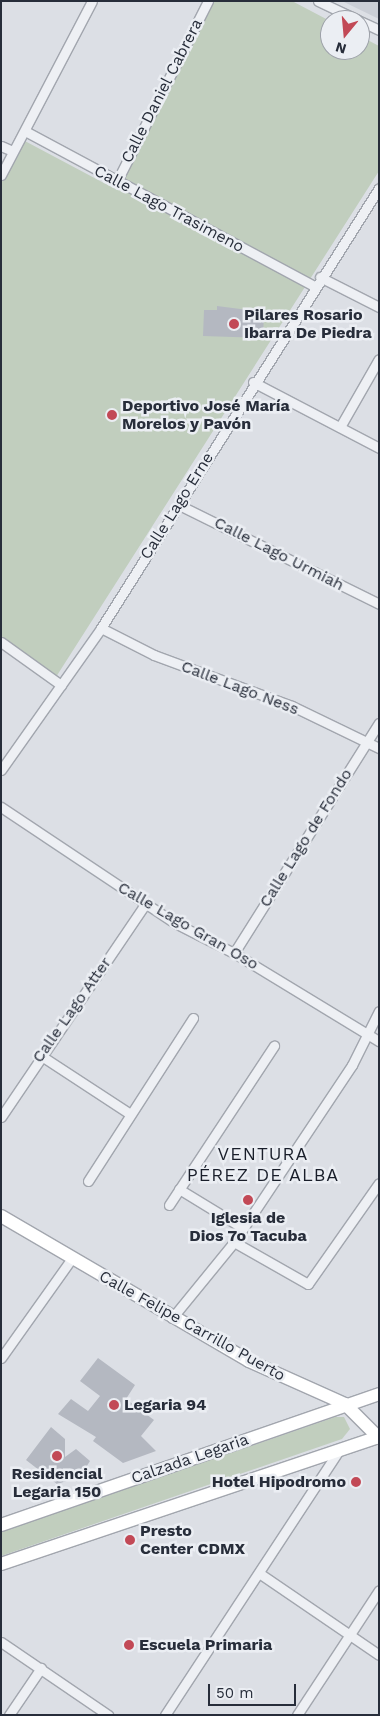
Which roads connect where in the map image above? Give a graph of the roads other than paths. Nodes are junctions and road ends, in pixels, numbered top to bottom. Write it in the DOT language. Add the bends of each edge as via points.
graph roads {
  1 [pos="92,1"];
  2 [pos="208,1"];
  3 [pos="318,1"];
  4 [pos="337,10"];
  5 [pos="25,131"];
  6 [pos="1,146"];
  7 [pos="14,152"];
  8 [pos="1,175"];
  9 [pos="117,181"];
  10 [pos="379,188"];
  11 [pos="320,277"];
  12 [pos="314,286"];
  13 [pos="379,307"];
  14 [pos="379,359"];
  15 [pos="253,382"];
  16 [pos="340,427"];
  17 [pos="379,448"];
  18 [pos="179,505"];
  19 [pos="379,604"];
  20 [pos="101,628"];
  21 [pos="1,642"];
  22 [pos="61,685"];
  23 [pos="379,723"];
  24 [pos="367,741"];
  25 [pos="379,748"];
  26 [pos="1,770"];
  27 [pos="1,807"];
  28 [pos="145,904"];
  29 [pos="234,953"];
  30 [pos="379,1012"];
  31 [pos="193,1018"];
  32 [pos="368,1034"];
  33 [pos="379,1041"];
  34 [pos="274,1046"];
  35 [pos="40,1055"];
  36 [pos="130,1114"];
  37 [pos="1,1117"];
  38 [pos="88,1181"];
  39 [pos="379,1183"];
  40 [pos="179,1189"];
  41 [pos="169,1205"];
  42 [pos="1,1216"];
  43 [pos="243,1228"];
  44 [pos="234,1242"];
  45 [pos="72,1258"];
  46 [pos="172,1318"];
  47 [pos="1,1358"];
  48 [pos="379,1394"];
  49 [pos="345,1404"];
  50 [pos="378,1438"];
  51 [pos="338,1452"];
  52 [pos="1,1525"];
  53 [pos="1,1564"];
  54 [pos="259,1573"];
  55 [pos="379,1590"];
  56 [pos="350,1635"];
  57 [pos="1,1642"];
  58 [pos="379,1655"];
  59 [pos="41,1668"];
  60 [pos="10,1715"];
  61 [pos="108,1715"];
  62 [pos="164,1715"];
  63 [pos="297,1715"];
  1 -- 5 [label="street"];
  2 -- 9 [label="street, Calle Daniel Cabrera"];
  3 -- 4 [label="street"];
  5 -- 7 [label="street"];
  5 -- 9 [label="street, Calle Lago Trasimeno"];
  6 -- 7 [label="street"];
  7 -- 8 [label="street"];
  9 -- 12 [label="street, Calle Lago Trasimeno"];
  10 -- 11 [label="street, Calle Lago Erne"];
  11 -- 12 [label="street, Calle Lago Erne"];
  11 -- 13 [label="street"];
  12 -- 15 [label="street, Calle Lago Erne"];
  14 -- 16 [label="street"];
  15 -- 16 [label="street"];
  15 -- 18 [label="street, Calle Lago Erne"];
  16 -- 17 [label="street"];
  18 -- 19 [label="street, Calle Lago Urmiah"];
  18 -- 20 [label="street, Calle Lago Erne"];
  20 -- 22 [label="street, Calle Lago Erne"];
  20 -- 24 [label="street, Calle Lago Ness" via="154,655 292,706"];
  21 -- 22 [label="street"];
  22 -- 26 [label="street, Calle Lago Erne"];
  23 -- 24 [label="street, Calle Lago de Fondo"];
  24 -- 25 [label="street, Calle Lago Ness"];
  24 -- 29 [label="street, Calle Lago de Fondo"];
  27 -- 28 [label="street, Calle Lago Gran Oso"];
  28 -- 29 [label="street, Calle Lago Gran Oso"];
  28 -- 35 [label="street, Calle Lago Atter"];
  29 -- 32 [label="street, Calle Lago Gran Oso"];
  30 -- 32 [label="street"];
  31 -- 36 [label="street"];
  32 -- 33 [label="street, Calle Lago Gran Oso"];
  32 -- 43 [label="street" via="352,1065"];
  34 -- 40 [label="street"];
  35 -- 36 [label="street"];
  35 -- 37 [label="street, Calle Lago Atter"];
  36 -- 38 [label="street"];
  39 -- 44 [label="street" via="308,1284"];
  40 -- 41 [label="street"];
  40 -- 43 [label="street"];
  42 -- 45 [label="main road, Calle Felipe Carrillo Puerto"];
  43 -- 44 [label="street"];
  44 -- 46 [label="street"];
  45 -- 46 [label="main road, Calle Felipe Carrillo Puerto"];
  45 -- 47 [label="street"];
  46 -- 49 [label="main road, Calle Felipe Carrillo Puerto" via="249,1361"];
  48 -- 49 [label="main road, Calzada Legaria"];
  49 -- 50 [label="main road, Calle Felipe Carrillo Puerto"];
  49 -- 52 [label="main road, Calzada Legaria"];
  50 -- 51 [label="main road"];
  51 -- 53 [label="main road"];
  51 -- 54 [label="street"];
  54 -- 56 [label="street"];
  54 -- 62 [label="street"];
  55 -- 56 [label="street"];
  56 -- 58 [label="street"];
  56 -- 63 [label="street"];
  57 -- 59 [label="street"];
  59 -- 60 [label="street"];
  59 -- 61 [label="street"];
}
